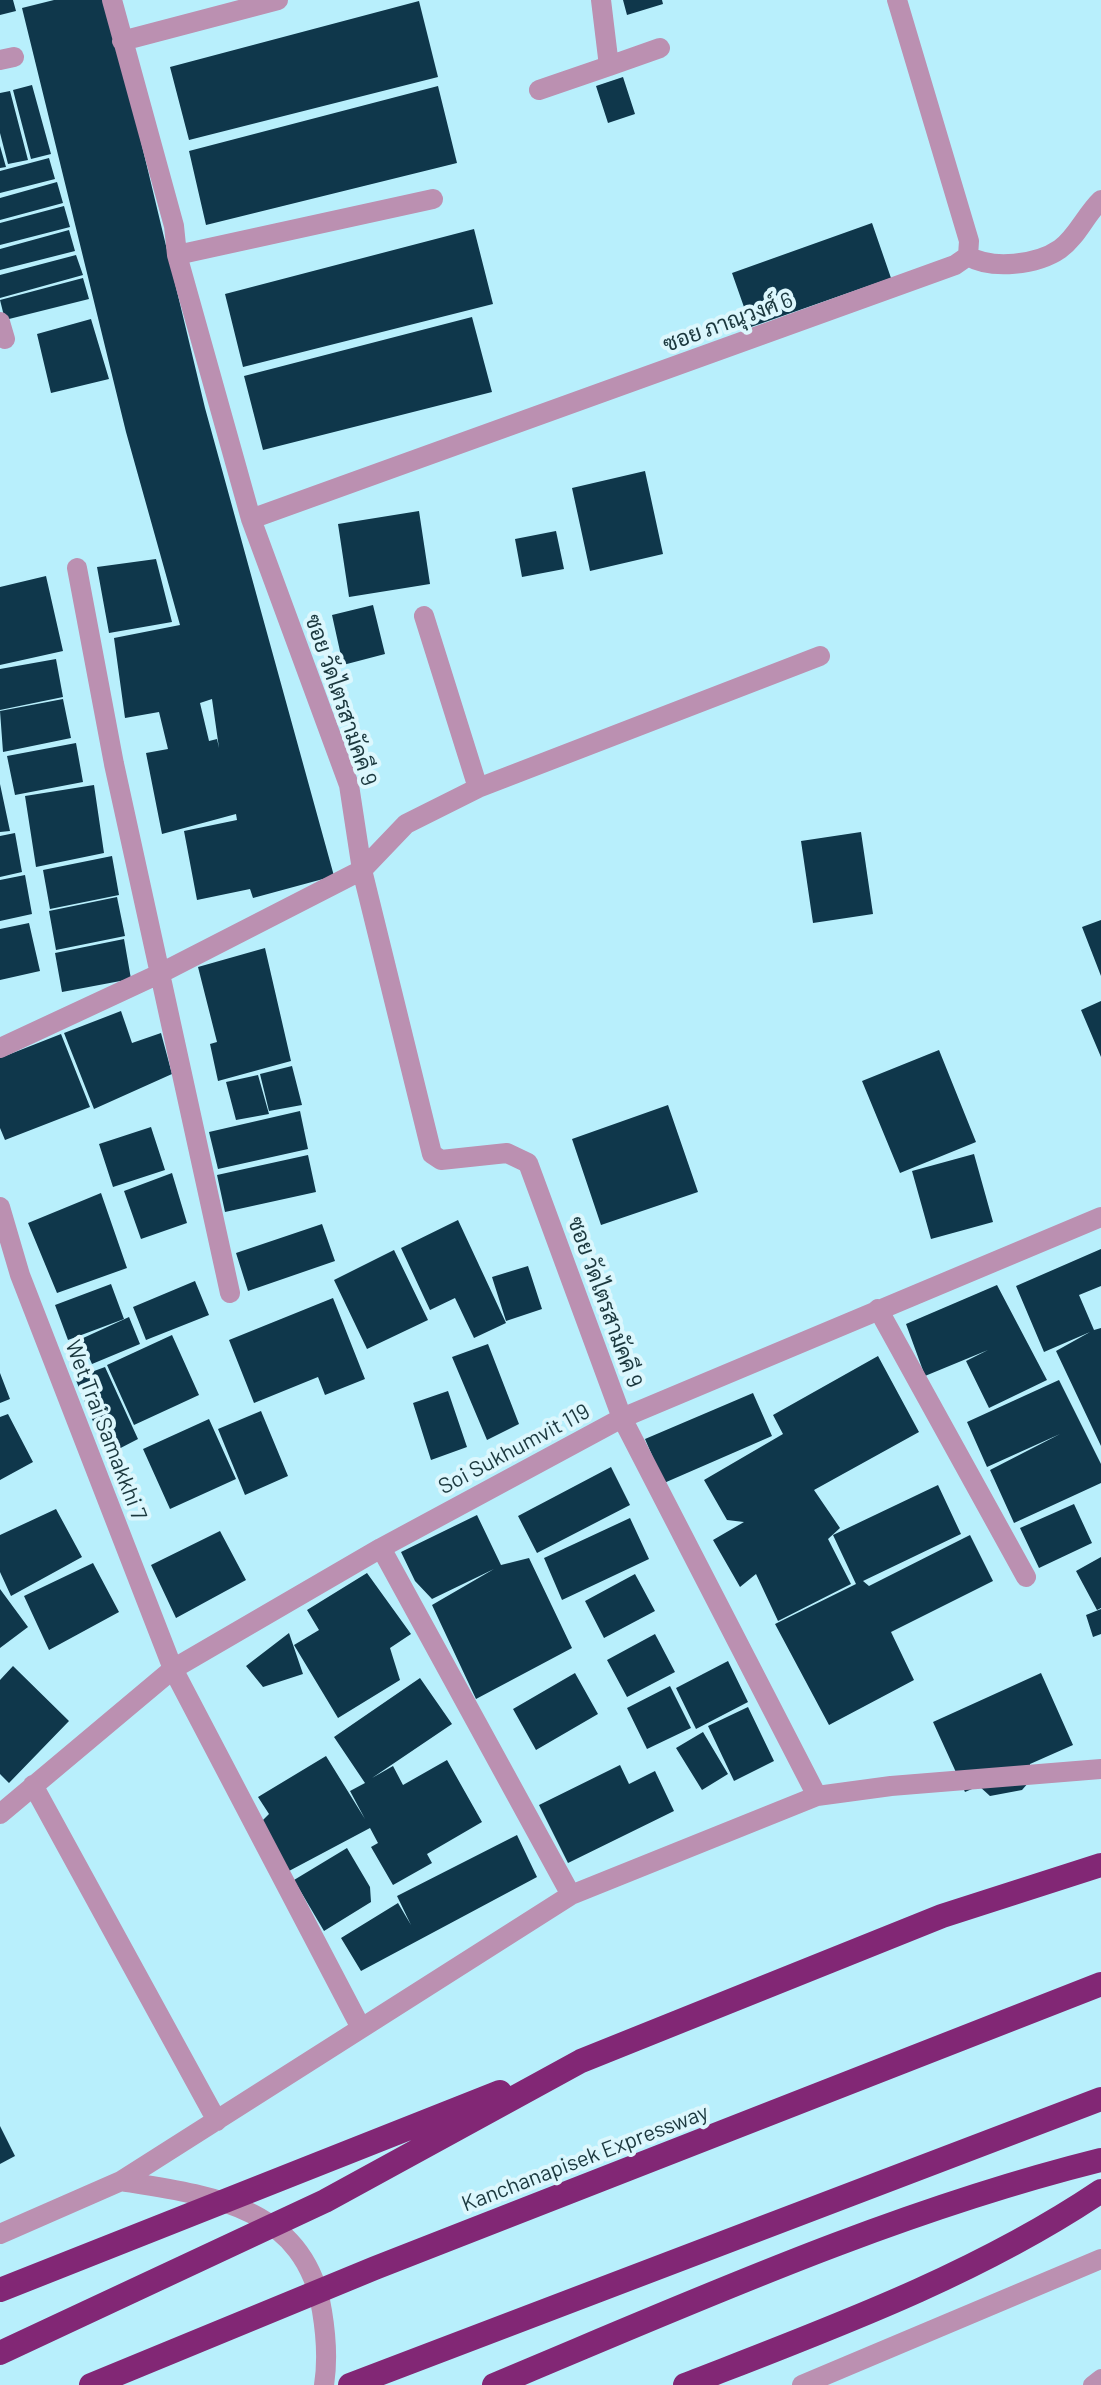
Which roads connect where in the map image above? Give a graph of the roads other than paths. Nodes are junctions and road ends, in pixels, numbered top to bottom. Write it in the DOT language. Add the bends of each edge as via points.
graph roads {
  1 [pos="112,0"];
  2 [pos="278,0"];
  3 [pos="601,0"];
  4 [pos="897,0"];
  5 [pos="122,41"];
  6 [pos="660,48"];
  7 [pos="609,66"];
  8 [pos="539,90"];
  9 [pos="433,199"];
  10 [pos="1101,200"];
  11 [pos="177,255"];
  12 [pos="968,256"];
  13 [pos="251,519"];
  14 [pos="77,568"];
  15 [pos="424,616"];
  16 [pos="820,656"];
  17 [pos="478,788"];
  18 [pos="362,870"];
  19 [pos="161,973"];
  20 [pos="0,1048"];
  21 [pos="0,1207"];
  22 [pos="1101,1217"];
  23 [pos="230,1293"];
  24 [pos="878,1309"];
  25 [pos="622,1418"];
  26 [pos="381,1548"];
  27 [pos="1026,1577"];
  28 [pos="173,1669"];
  29 [pos="1101,1769"];
  30 [pos="33,1785"];
  31 [pos="817,1796"];
  32 [pos="0,1814"];
  33 [pos="1101,1865"];
  34 [pos="571,1895"];
  35 [pos="1101,1984"];
  36 [pos="360,2026"];
  37 [pos="581,2061"];
  38 [pos="1101,2099"];
  39 [pos="217,2121"];
  40 [pos="1101,2160"];
  41 [pos="121,2181"];
  42 [pos="1101,2191"];
  43 [pos="0,2234"];
  44 [pos="1101,2259"];
  45 [pos="0,2290"];
  46 [pos="0,2353"];
  47 [pos="1101,2378"];
  48 [pos="91,2385"];
  49 [pos="324,2385"];
  50 [pos="350,2385"];
  51 [pos="494,2385"];
  52 [pos="685,2385"];
  53 [pos="802,2385"];
  54 [pos="1092,2385"];
  1 -- 5 [label="street, ซอย วัดไตรสามัคคี 9"];
  2 -- 5 [label="street"];
  3 -- 7 [label="street"];
  4 -- 12 [label="street" via="969,241"];
  5 -- 11 [label="street, ซอย วัดไตรสามัคคี 9" via="174,226"];
  6 -- 7 [label="street"];
  7 -- 8 [label="street"];
  9 -- 11 [label="street"];
  10 -- 12 [label="street" via="1071,238 1047,255 996,264"];
  11 -- 13 [label="street, ซอย วัดไตรสามัคคี 9"];
  12 -- 13 [label="street, ซอย ภาณุวงศ์ 6"];
  13 -- 18 [label="street, ซอย วัดไตรสามัคคี 9" via="349,785"];
  14 -- 19 [label="street"];
  15 -- 17 [label="street"];
  16 -- 17 [label="street"];
  17 -- 18 [label="street" via="406,824"];
  18 -- 19 [label="street"];
  18 -- 25 [label="street, ซอย วัดไตรสามัคคี 9" via="432,1154 441,1160 507,1153 528,1163"];
  19 -- 20 [label="street"];
  19 -- 23 [label="street"];
  21 -- 28 [label="street, Wet Trai Samakkhi 7" via="20,1275"];
  22 -- 24 [label="street, Soi Sukhumvit 119"];
  24 -- 25 [label="street, Soi Sukhumvit 119"];
  24 -- 27 [label="street"];
  25 -- 26 [label="street, Soi Sukhumvit 119"];
  25 -- 31 [label="street, ซอย วัดไตรสามัคคี 9"];
  26 -- 28 [label="street, Soi Sukhumvit 119"];
  26 -- 34 [label="street"];
  28 -- 30 [label="street, Soi Sukhumvit 119"];
  28 -- 36 [label="street, Wet Trai Samakkhi 7"];
  29 -- 31 [label="street"];
  30 -- 32 [label="street, Soi Sukhumvit 119"];
  30 -- 39 [label="street"];
  31 -- 34 [label="street"];
  33 -- 37 [label="highway, bridge" via="942,1916"];
  34 -- 36 [label="street"];
  35 -- 48 [label="highway, Kanchanapisek Expressway, bridge"];
  36 -- 39 [label="street"];
  37 -- 45 [label="highway, bridge"];
  37 -- 46 [label="highway, bridge" via="325,2201"];
  38 -- 50 [label="highway"];
  39 -- 41 [label="street"];
  40 -- 51 [label="highway" via="898,2222"];
  41 -- 43 [label="street"];
  41 -- 49 [label="street" via="228,2202 252,2212 297,2246 318,2285 326,2336"];
  42 -- 52 [label="highway" via="987,2257"];
  44 -- 53 [label="street"];
  47 -- 54 [label="lane"];
}
